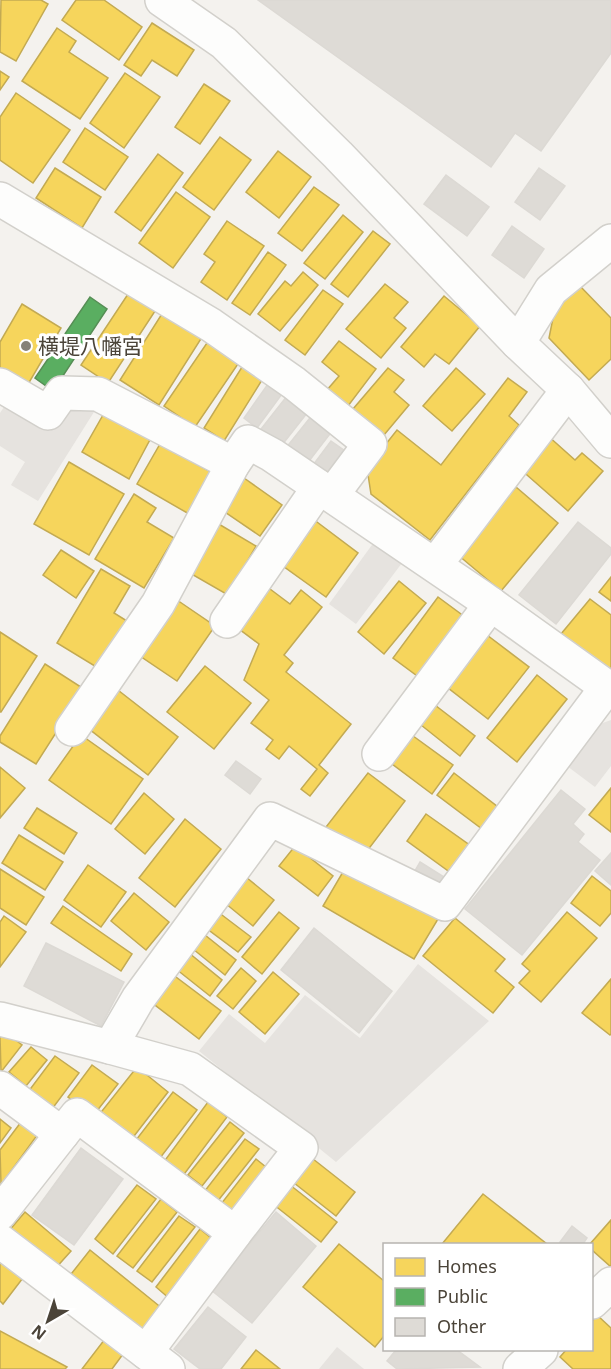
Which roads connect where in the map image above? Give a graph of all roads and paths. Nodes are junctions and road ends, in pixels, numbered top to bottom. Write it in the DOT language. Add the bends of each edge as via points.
graph roads {
  1 [pos="162,0"];
  2 [pos="0,199"];
  3 [pos="611,242"];
  4 [pos="518,343"];
  5 [pos="0,385"];
  6 [pos="568,390"];
  7 [pos="611,441"];
  8 [pos="232,464"];
  9 [pos="325,491"];
  10 [pos="435,566"];
  11 [pos="491,604"];
  12 [pos="226,621"];
  13 [pos="609,688"];
  14 [pos="72,729"];
  15 [pos="379,754"];
  16 [pos="0,1020"];
  17 [pos="110,1047"];
  18 [pos="0,1088"];
  19 [pos="62,1134"];
  20 [pos="0,1213"];
  21 [pos="235,1233"];
  22 [pos="0,1241"];
  23 [pos="611,1284"];
  24 [pos="593,1300"];
  25 [pos="540,1351"];
  26 [pos="157,1361"];
  27 [pos="520,1369"];
  1 -- 4 [label="street" via="224,43 338,155"];
  2 -- 9 [label="street" via="211,325 294,383 370,444"];
  3 -- 4 [label="street" via="551,290"];
  4 -- 6 [label="street"];
  5 -- 8 [label="street" via="48,413 62,393 99,394"];
  6 -- 7 [label="street"];
  6 -- 10 [label="street"];
  8 -- 9 [label="street" via="248,442"];
  8 -- 14 [label="street" via="158,604"];
  9 -- 10 [label="street"];
  9 -- 12 [label="street"];
  10 -- 11 [label="street"];
  11 -- 13 [label="street"];
  11 -- 15 [label="street"];
  13 -- 17 [label="street" via="445,904 270,819 138,999"];
  16 -- 17 [label="street"];
  17 -- 21 [label="street" via="190,1069 301,1148"];
  18 -- 19 [label="street"];
  19 -- 20 [label="street"];
  19 -- 21 [label="street" via="77,1115"];
  21 -- 26 [label="street"];
  22 -- 26 [label="street"];
  23 -- 24 [label="street"];
  25 -- 27 [label="street"];
}
